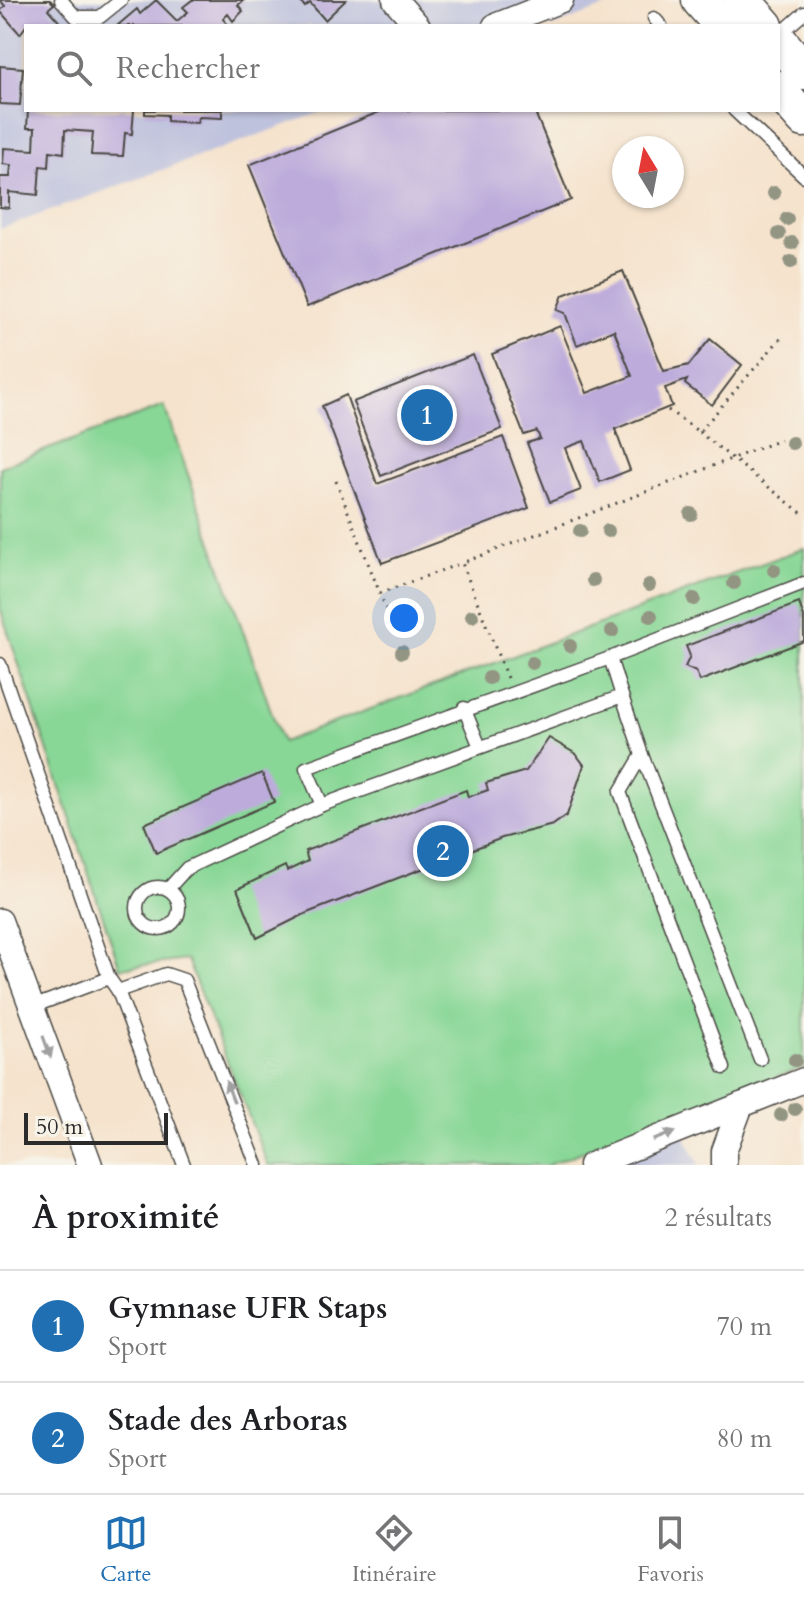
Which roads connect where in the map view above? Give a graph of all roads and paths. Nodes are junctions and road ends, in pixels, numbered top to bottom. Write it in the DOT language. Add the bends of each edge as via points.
graph roads {
  1 [pos="61,0"];
  2 [pos="121,0"];
  3 [pos="395,0"];
  4 [pos="561,0"];
  5 [pos="700,0"];
  6 [pos="742,0"];
  7 [pos="804,13"];
  8 [pos="416,24"];
  9 [pos="500,24"];
  10 [pos="721,24"];
  11 [pos="763,24"];
  12 [pos="780,36"];
  13 [pos="780,41"];
  14 [pos="804,71"];
  15 [pos="780,91"];
  16 [pos="736,112"];
  17 [pos="804,119"];
  18 [pos="804,176"];
  19 [pos="781,338"];
  20 [pos="668,410"];
  21 [pos="699,432"];
  22 [pos="780,440"];
  23 [pos="736,458"];
  24 [pos="336,481"];
  25 [pos="804,515"];
  26 [pos="462,563"];
  27 [pos="804,583"];
  28 [pos="380,593"];
  29 [pos="397,637"];
  30 [pos="610,658"];
  31 [pos="0,664"];
  32 [pos="514,692"];
  33 [pos="622,696"];
  34 [pos="464,708"];
  35 [pos="480,747"];
  36 [pos="642,755"];
  37 [pos="322,805"];
  38 [pos="168,889"];
  39 [pos="0,921"];
  40 [pos="109,978"];
  41 [pos="118,991"];
  42 [pos="32,1007"];
  43 [pos="760,1059"];
  44 [pos="724,1068"];
  45 [pos="804,1080"];
  46 [pos="741,1105"];
  47 [pos="90,1165"];
  48 [pos="184,1165"];
  49 [pos="257,1165"];
  50 [pos="591,1165"];
  51 [pos="724,1165"];
  1 -- 2 [label="lane" via="76,17 100,17"];
  3 -- 8 [label="street"];
  4 -- 9 [label="street"];
  5 -- 10 [label="main road"];
  6 -- 11 [label="main road"];
  7 -- 12 [label="lane"];
  13 -- 14 [label="main road"];
  15 -- 17 [label="main road"];
  16 -- 18 [label="lane"];
  19 -- 21 [label="path"];
  20 -- 21 [label="path"];
  21 -- 23 [label="path"];
  22 -- 23 [label="path"];
  23 -- 25 [label="path"];
  23 -- 26 [label="path"];
  24 -- 28 [label="path"];
  26 -- 28 [label="path"];
  26 -- 32 [label="path"];
  27 -- 30 [label="lane"];
  28 -- 29 [label="path"];
  30 -- 32 [label="lane"];
  30 -- 33 [label="lane"];
  31 -- 40 [label="lane"];
  32 -- 34 [label="lane"];
  33 -- 35 [label="lane"];
  33 -- 36 [label="lane"];
  34 -- 35 [label="lane"];
  34 -- 37 [label="lane" via="306,768"];
  35 -- 37 [label="lane"];
  36 -- 43 [label="lane"];
  36 -- 44 [label="lane" via="620,792"];
  37 -- 38 [label="lane" via="187,868"];
  39 -- 42 [label="street"];
  40 -- 41 [label="lane"];
  40 -- 42 [label="lane"];
  41 -- 48 [label="lane"];
  49 -- 41 [label="lane, one-way" via="184,980 166,974"];
  42 -- 47 [label="street, one-way"];
  45 -- 46 [label="street"];
  50 -- 46 [label="street, one-way"];
  46 -- 51 [label="street"];
}
